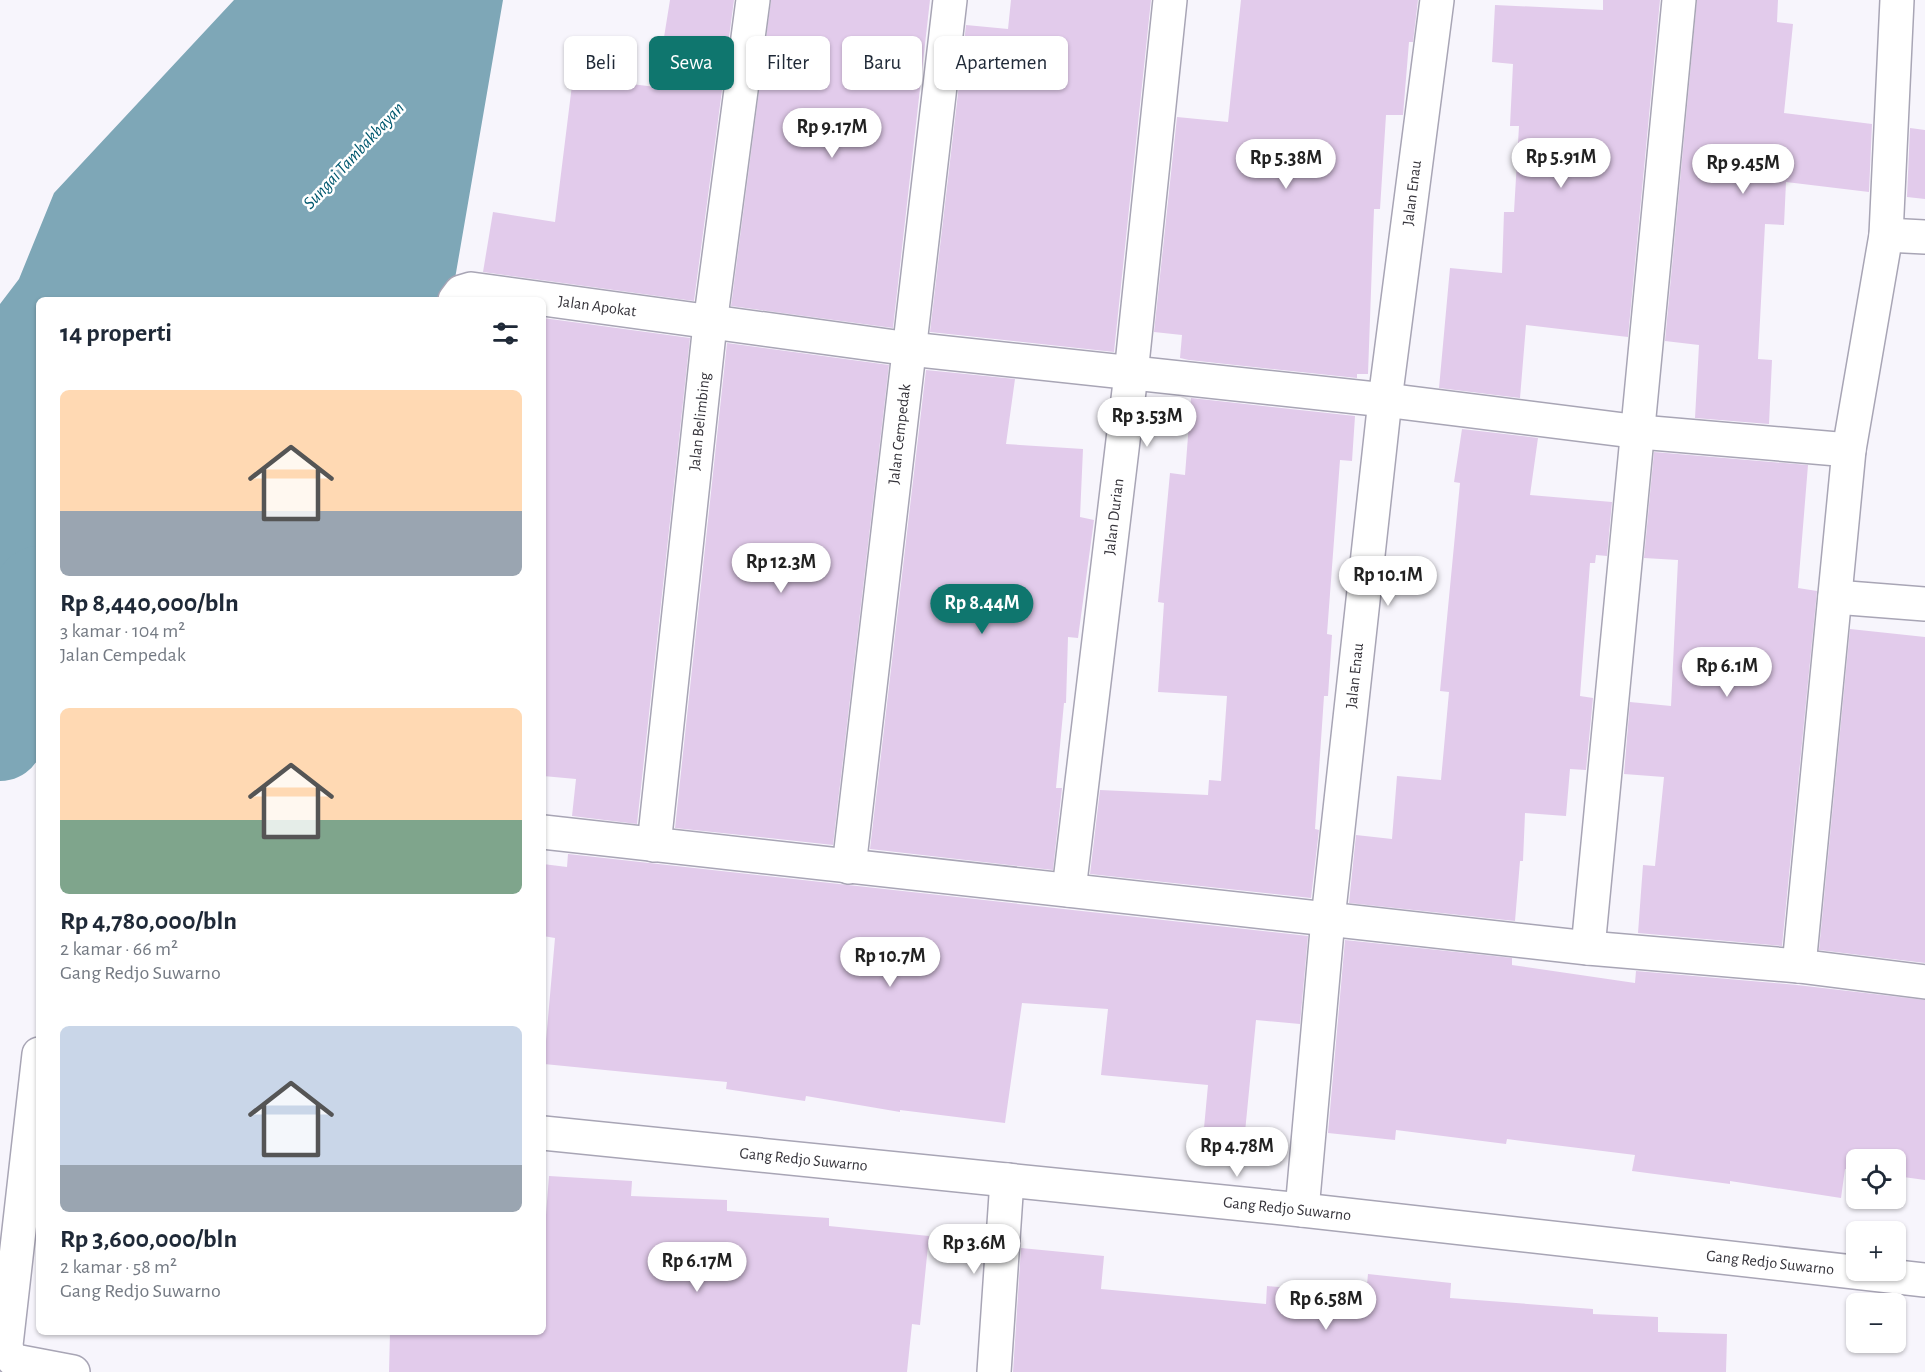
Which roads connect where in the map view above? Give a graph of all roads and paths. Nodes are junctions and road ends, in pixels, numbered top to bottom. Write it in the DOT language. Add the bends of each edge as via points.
graph roads {
  1 [pos="753,0"];
  2 [pos="950,0"];
  3 [pos="1170,0"];
  4 [pos="1437,0"];
  5 [pos="1679,0"];
  6 [pos="1897,0"];
  7 [pos="1887,235"];
  8 [pos="1925,237"];
  9 [pos="457,297"];
  10 [pos="526,297"];
  11 [pos="546,300"];
  12 [pos="710,324"];
  13 [pos="910,349"];
  14 [pos="1131,374"];
  15 [pos="1385,400"];
  16 [pos="1640,432"];
  17 [pos="1849,450"];
  18 [pos="1835,597"];
  19 [pos="1925,604"];
  20 [pos="546,832"];
  21 [pos="654,845"];
  22 [pos="849,867"];
  23 [pos="1069,890"];
  24 [pos="1329,919"];
  25 [pos="1588,948"];
  26 [pos="1798,966"];
  27 [pos="1925,982"];
  28 [pos="36,1090"];
  29 [pos="546,1133"];
  30 [pos="1007,1180"];
  31 [pos="1302,1210"];
  32 [pos="1925,1280"];
  33 [pos="73,1372"];
  34 [pos="994,1372"];
  1 -- 12 [label="street, Jalan Belimbing"];
  2 -- 13 [label="street, Jalan Cempedak"];
  3 -- 14 [label="street, Jalan Durian"];
  4 -- 15 [label="street, Jalan Enau"];
  5 -- 16 [label="street"];
  6 -- 7 [label="street"];
  7 -- 8 [label="street"];
  7 -- 17 [label="street"];
  9 -- 10 [label="street, Jalan Apokat" via="471,289"];
  11 -- 12 [label="street, Jalan Apokat"];
  12 -- 13 [label="street, Jalan Apokat"];
  12 -- 21 [label="street, Jalan Belimbing"];
  13 -- 14 [label="street, Jalan Apokat"];
  13 -- 22 [label="street, Jalan Cempedak"];
  14 -- 15 [label="street, Jalan Apokat"];
  14 -- 23 [label="street, Jalan Durian"];
  15 -- 16 [label="street, Jalan Apokat"];
  15 -- 24 [label="street, Jalan Enau"];
  16 -- 17 [label="street, Jalan Apokat"];
  16 -- 25 [label="street"];
  17 -- 18 [label="street"];
  18 -- 19 [label="street"];
  18 -- 26 [label="street"];
  20 -- 21 [label="street"];
  21 -- 22 [label="street"];
  22 -- 23 [label="street"];
  23 -- 24 [label="street"];
  24 -- 25 [label="street"];
  24 -- 31 [label="street, Jalan Enau"];
  25 -- 26 [label="street"];
  26 -- 27 [label="street"];
  28 -- 33 [label="street" via="6,1345 15,1361"];
  29 -- 30 [label="street, Gang Redjo Suwarno"];
  30 -- 31 [label="street, Gang Redjo Suwarno"];
  30 -- 34 [label="street"];
  31 -- 32 [label="street, Gang Redjo Suwarno"];
}
